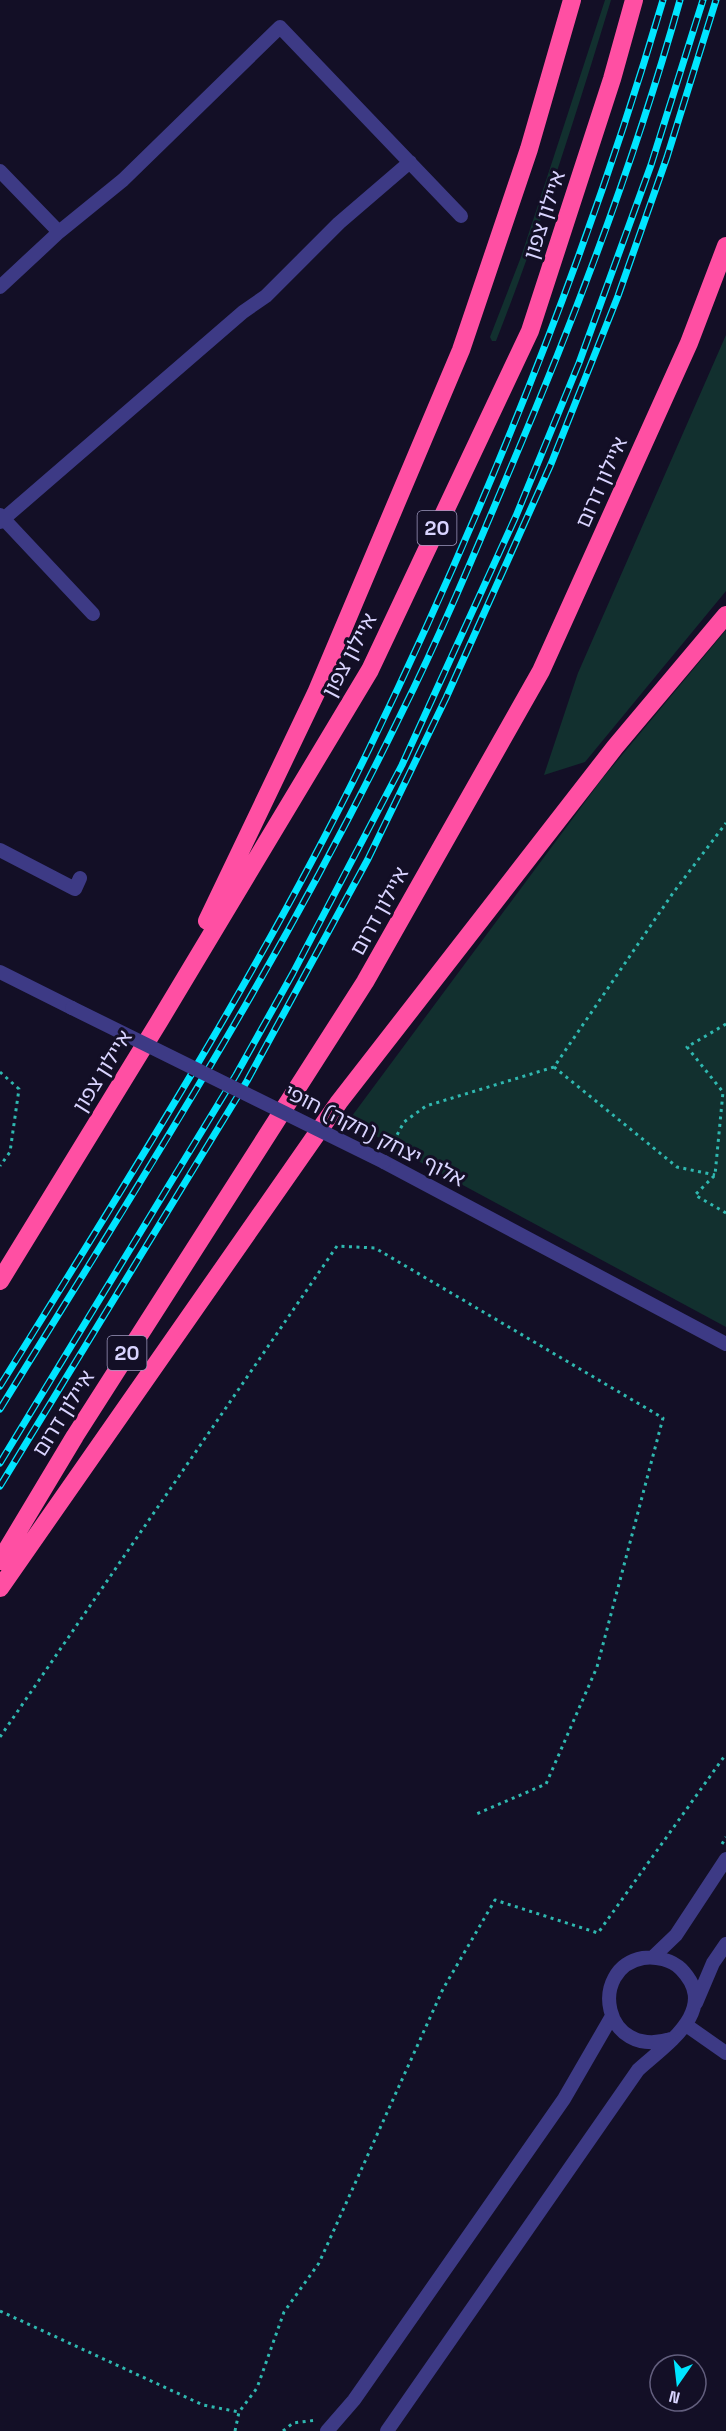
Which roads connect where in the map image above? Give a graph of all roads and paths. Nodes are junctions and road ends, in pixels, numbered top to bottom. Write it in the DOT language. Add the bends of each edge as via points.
graph roads {
  1 [pos="572,0"];
  2 [pos="634,0"];
  3 [pos="410,162"];
  4 [pos="0,171"];
  5 [pos="461,216"];
  6 [pos="59,232"];
  7 [pos="726,246"];
  8 [pos="0,287"];
  9 [pos="1,519"];
  10 [pos="93,614"];
  11 [pos="726,615"];
  12 [pos="726,823"];
  13 [pos="0,850"];
  14 [pos="80,878"];
  15 [pos="0,972"];
  16 [pos="160,1020"];
  17 [pos="726,1024"];
  18 [pos="554,1067"];
  19 [pos="0,1072"];
  20 [pos="384,1162"];
  21 [pos="0,1166"];
  22 [pos="716,1174"];
  23 [pos="726,1213"];
  24 [pos="0,1281"];
  25 [pos="726,1344"];
  26 [pos="0,1561"];
  27 [pos="0,1587"];
  28 [pos="0,1737"];
  29 [pos="726,1754"];
  30 [pos="474,1815"];
  31 [pos="726,1859"];
  32 [pos="726,1944"];
  33 [pos="653,1957"];
  34 [pos="695,2005"];
  35 [pos="612,2016"];
  36 [pos="686,2025"];
  37 [pos="671,2039"];
  38 [pos="726,2053"];
  39 [pos="0,2311"];
  40 [pos="239,2412"];
  41 [pos="236,2431"];
  42 [pos="327,2431"];
  43 [pos="387,2431"];
  1 -- 16 [label="highway" via="530,148 461,350 316,693"];
  2 -- 16 [label="highway, איילון צפון / 20" via="530,331 370,670"];
  3 -- 5 [label="street"];
  3 -- 6 [label="street" via="280,27 123,180"];
  3 -- 9 [label="street" via="339,223 266,296"];
  4 -- 6 [label="street"];
  6 -- 8 [label="street"];
  7 -- 26 [label="highway, איילון דרום / 20" via="689,342 541,671 365,982 75,1436"];
  9 -- 10 [label="street"];
  11 -- 27 [label="highway" via="615,747 339,1102"];
  12 -- 18 [label="path"];
  13 -- 14 [label="street" via="75,889"];
  15 -- 20 [label="street, אלוף יצחק (חקה) חופי, bridge"];
  16 -- 24 [label="highway, איילון צפון / 20"];
  17 -- 22 [label="path" via="687,1047 723,1092"];
  18 -- 20 [label="path" via="426,1106 404,1122"];
  18 -- 22 [label="path" via="677,1167"];
  19 -- 21 [label="path" via="19,1089 10,1152"];
  20 -- 25 [label="street, אלוף יצחק (חקה) חופי"];
  22 -- 23 [label="path" via="696,1195"];
  28 -- 30 [label="path" via="337,1246 375,1248 663,1418 597,1667 546,1784"];
  29 -- 40 [label="path" via="598,1933 495,1900 443,1989 319,2263 284,2312 257,2388"];
  31 -- 33 [label="street" via="676,1935"];
  32 -- 34 [label="street"];
  33 -- 34 [label="street" via="679,1967 689,1978"];
  33 -- 35 [label="street" via="630,1963 614,1979 609,2004"];
  34 -- 36 [label="street"];
  35 -- 37 [label="street" via="619,2028 637,2040 658,2043"];
  35 -- 42 [label="street" via="564,2099 360,2390"];
  36 -- 37 [label="street"];
  36 -- 38 [label="street"];
  37 -- 43 [label="street" via="638,2070"];
  39 -- 40 [label="path" via="203,2405"];
  40 -- 41 [label="path"];
}
